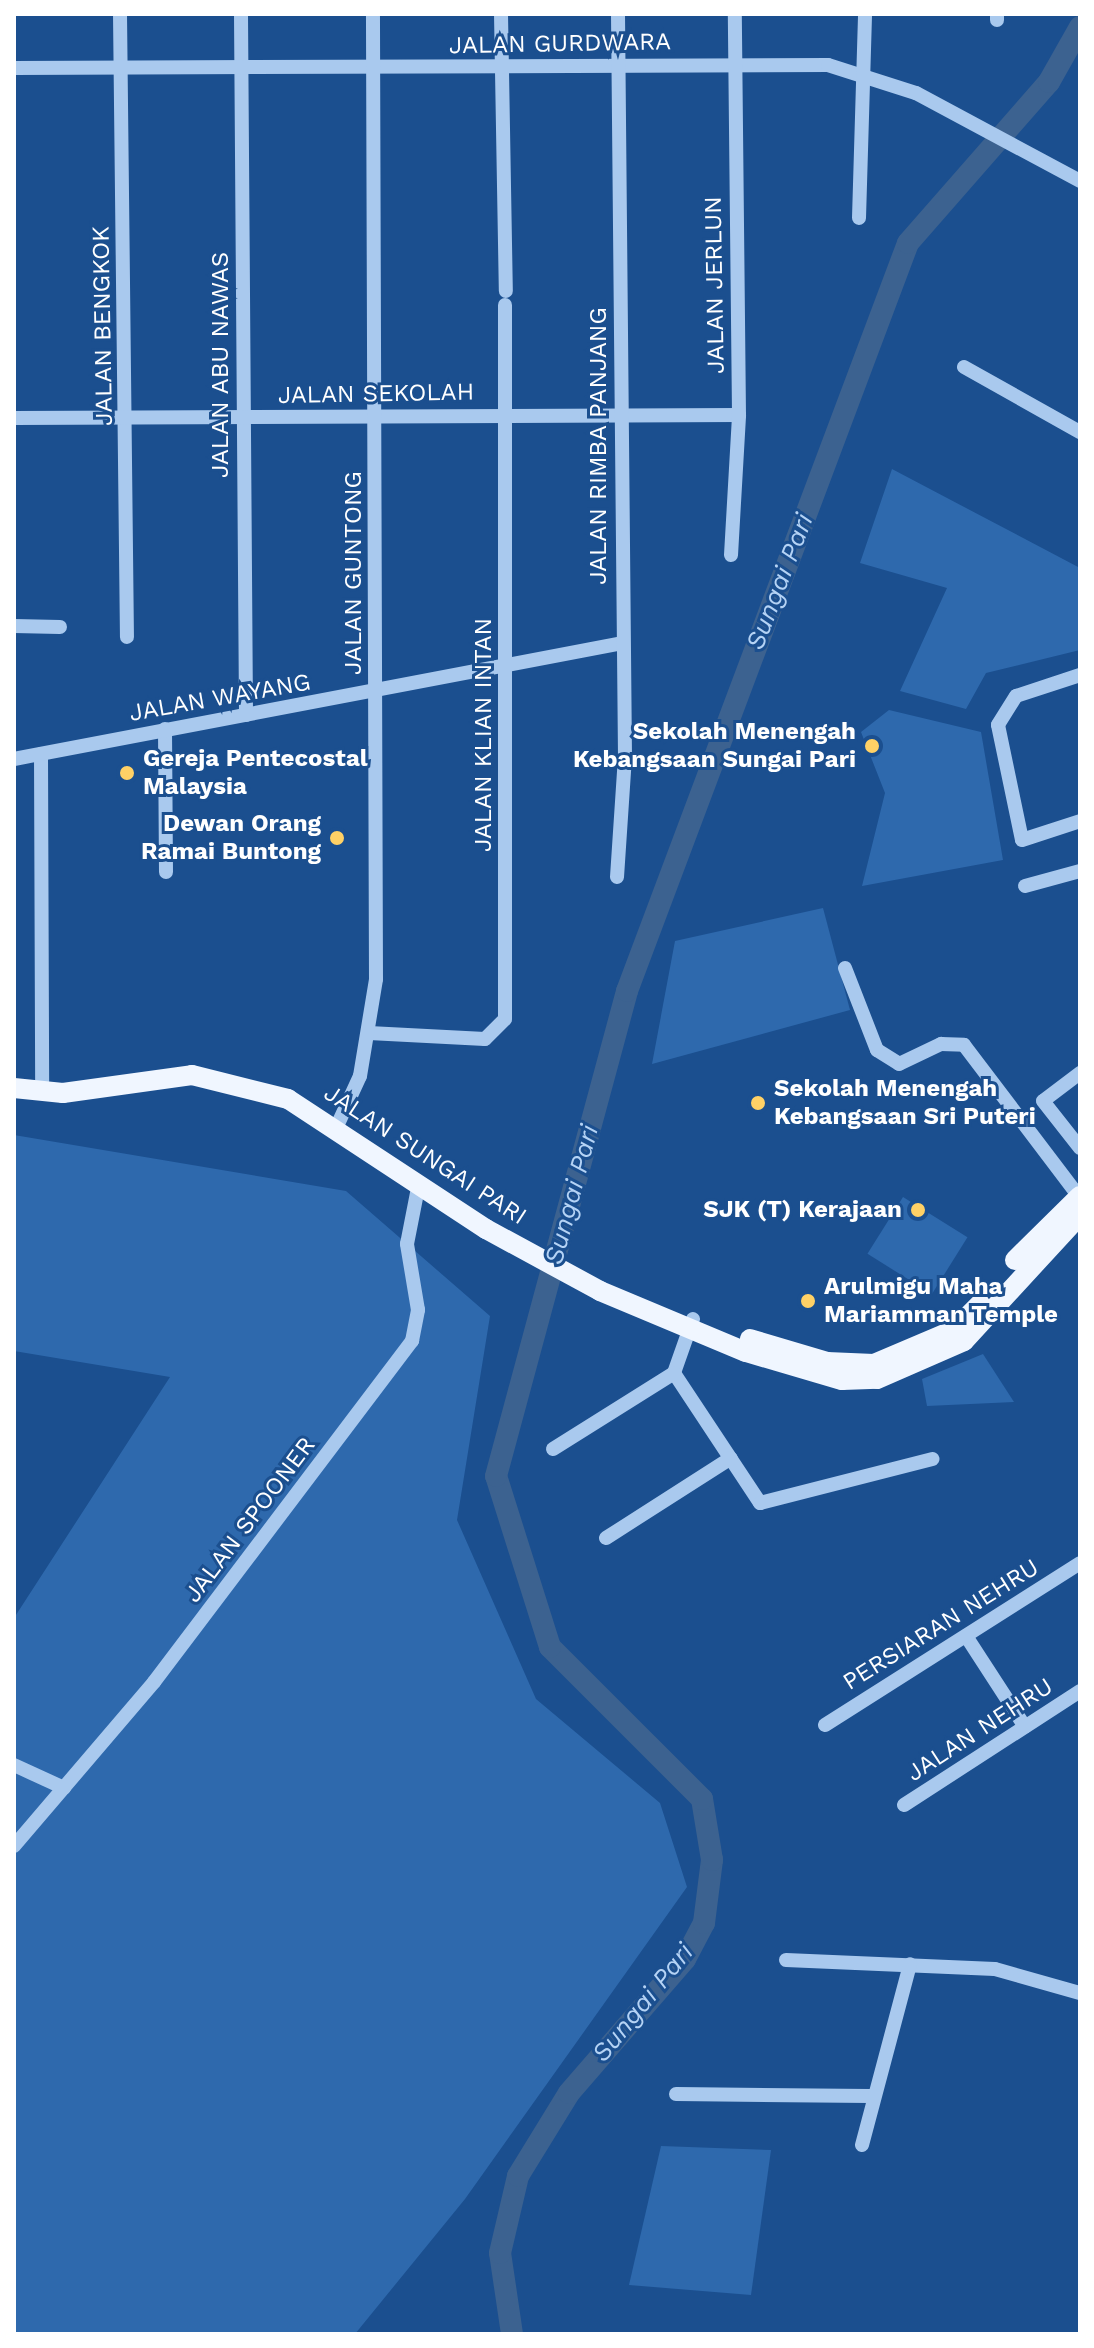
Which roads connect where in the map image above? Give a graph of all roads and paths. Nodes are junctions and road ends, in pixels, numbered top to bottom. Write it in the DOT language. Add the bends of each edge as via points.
graph roads {
  1 [pos="120,14"];
  2 [pos="241,14"];
  3 [pos="373,14"];
  4 [pos="501,14"];
  5 [pos="618,14"];
  6 [pos="735,14"];
  7 [pos="865,14"];
  8 [pos="735,64"];
  9 [pos="620,66"];
  10 [pos="503,67"];
  11 [pos="14,68"];
  12 [pos="374,68"];
  13 [pos="120,69"];
  14 [pos="241,70"];
  15 [pos="859,71"];
  16 [pos="1080,181"];
  17 [pos="859,218"];
  18 [pos="964,367"];
  19 [pos="506,414"];
  20 [pos="621,415"];
  21 [pos="739,415"];
  22 [pos="376,416"];
  23 [pos="127,417"];
  24 [pos="244,417"];
  25 [pos="14,418"];
  26 [pos="1080,432"];
  27 [pos="731,555"];
  28 [pos="14,626"];
  29 [pos="60,627"];
  30 [pos="127,637"];
  31 [pos="622,643"];
  32 [pos="505,665"];
  33 [pos="1080,675"];
  34 [pos="376,692"];
  35 [pos="246,715"];
  36 [pos="165,729"];
  37 [pos="41,754"];
  38 [pos="14,759"];
  39 [pos="1080,821"];
  40 [pos="1080,871"];
  41 [pos="166,872"];
  42 [pos="617,877"];
  43 [pos="1025,886"];
  44 [pos="845,968"];
  45 [pos="369,1033"];
  46 [pos="1080,1073"];
  47 [pos="14,1088"];
  48 [pos="42,1088"];
  49 [pos="340,1121"];
  50 [pos="1080,1148"];
  51 [pos="419,1183"];
  52 [pos="1080,1201"];
  53 [pos="489,1225"];
  54 [pos="691,1324"];
  55 [pos="674,1373"];
  56 [pos="553,1449"];
  57 [pos="731,1458"];
  58 [pos="932,1459"];
  59 [pos="606,1538"];
  60 [pos="1080,1563"];
  61 [pos="966,1636"];
  62 [pos="1080,1691"];
  63 [pos="825,1725"];
  64 [pos="1025,1727"];
  65 [pos="14,1765"];
  66 [pos="64,1788"];
  67 [pos="904,1805"];
  68 [pos="14,1846"];
  69 [pos="786,1960"];
  70 [pos="910,1964"];
  71 [pos="1080,1993"];
  72 [pos="676,2094"];
  73 [pos="870,2096"];
  74 [pos="862,2145"];
  1 -- 13 [label="street, JALAN BENGKOK"];
  2 -- 14 [label="street, JALAN ABU NAWAS"];
  3 -- 12 [label="street, JALAN GUNTONG"];
  4 -- 10 [label="street, JALAN KLIAN INTAN"];
  5 -- 9 [label="street, JALAN RIMBA PANJANG"];
  6 -- 8 [label="street, JALAN JERLUN"];
  7 -- 15 [label="street"];
  8 -- 9 [label="street, JALAN GURDWARA"];
  8 -- 15 [label="street, JALAN GURDWARA"];
  8 -- 21 [label="street, JALAN JERLUN"];
  9 -- 10 [label="street, JALAN GURDWARA"];
  9 -- 20 [label="street, JALAN RIMBA PANJANG"];
  10 -- 12 [label="street, JALAN GURDWARA"];
  10 -- 19 [label="street, JALAN KLIAN INTAN"];
  11 -- 13 [label="street, JALAN GURDWARA"];
  12 -- 14 [label="street, JALAN GURDWARA"];
  12 -- 22 [label="street, JALAN GUNTONG"];
  13 -- 14 [label="street, JALAN GURDWARA"];
  13 -- 23 [label="street, JALAN BENGKOK"];
  14 -- 24 [label="street, JALAN ABU NAWAS"];
  15 -- 16 [label="street, JALAN GURDWARA" via="937,103"];
  15 -- 17 [label="street"];
  18 -- 26 [label="street"];
  19 -- 20 [label="street, JALAN SEKOLAH"];
  19 -- 22 [label="street, JALAN SEKOLAH"];
  19 -- 32 [label="street, JALAN KLIAN INTAN"];
  20 -- 21 [label="street, JALAN SEKOLAH"];
  20 -- 31 [label="street, JALAN RIMBA PANJANG"];
  21 -- 27 [label="street, JALAN JERLUN"];
  22 -- 24 [label="street, JALAN SEKOLAH"];
  22 -- 34 [label="street, JALAN GUNTONG"];
  23 -- 24 [label="street, JALAN SEKOLAH"];
  23 -- 25 [label="street, JALAN SEKOLAH"];
  23 -- 30 [label="street, JALAN BENGKOK"];
  24 -- 35 [label="street, JALAN ABU NAWAS"];
  28 -- 29 [label="street"];
  31 -- 32 [label="street, JALAN WAYANG"];
  31 -- 42 [label="street, JALAN RIMBA PANJANG" via="624,822"];
  32 -- 34 [label="street, JALAN WAYANG"];
  32 -- 45 [label="street, JALAN KLIAN INTAN" via="505,1019 485,1039"];
  33 -- 39 [label="street" via="1016,696 998,725 1022,840"];
  34 -- 35 [label="street, JALAN WAYANG"];
  34 -- 45 [label="street, JALAN GUNTONG" via="376,979"];
  35 -- 36 [label="street, JALAN WAYANG"];
  36 -- 37 [label="street, JALAN WAYANG"];
  36 -- 41 [label="street"];
  37 -- 38 [label="street, JALAN WAYANG"];
  37 -- 48 [label="street"];
  40 -- 43 [label="street"];
  44 -- 52 [label="street" via="877,1050 899,1064 941,1044 964,1045"];
  45 -- 49 [label="street, JALAN GUNTONG"];
  46 -- 50 [label="street" via="1043,1101"];
  47 -- 48 [label="main road, JALAN SUNGAI PARI"];
  48 -- 49 [label="main road, JALAN SUNGAI PARI" via="202,1067"];
  49 -- 51 [label="main road, JALAN SUNGAI PARI"];
  49 -- 53 [label="main road, JALAN SUNGAI PARI"];
  51 -- 53 [label="main road, JALAN SUNGAI PARI"];
  51 -- 66 [label="street, JALAN SPOONER" via="407,1244 418,1310 412,1341"];
  52 -- 54 [label="main road, JALAN SUNGAI PARI" via="954,1330 874,1364 827,1362"];
  53 -- 54 [label="main road, JALAN SUNGAI PARI" via="602,1286"];
  54 -- 55 [label="street"];
  55 -- 56 [label="street"];
  55 -- 57 [label="street"];
  57 -- 58 [label="street" via="760,1503"];
  57 -- 59 [label="street"];
  60 -- 61 [label="street, PERSIARAN NEHRU"];
  61 -- 63 [label="street, PERSIARAN NEHRU"];
  61 -- 64 [label="street"];
  62 -- 64 [label="street, JALAN NEHRU"];
  64 -- 67 [label="street, JALAN NEHRU"];
  65 -- 66 [label="street"];
  66 -- 68 [label="street, JALAN SPOONER"];
  69 -- 70 [label="street"];
  70 -- 71 [label="street" via="995,1969"];
  70 -- 73 [label="street"];
  72 -- 73 [label="street"];
  73 -- 74 [label="street"];
}
